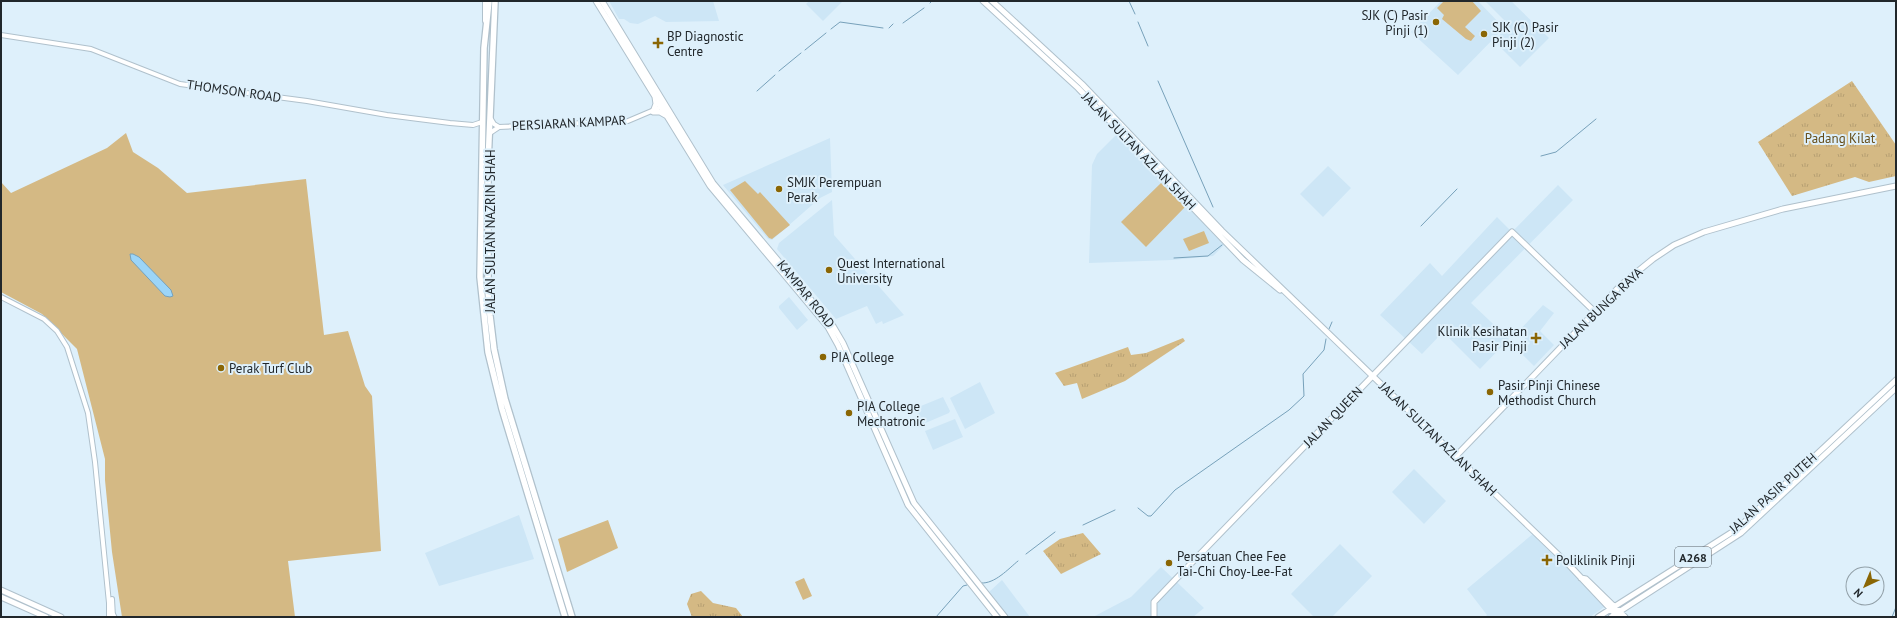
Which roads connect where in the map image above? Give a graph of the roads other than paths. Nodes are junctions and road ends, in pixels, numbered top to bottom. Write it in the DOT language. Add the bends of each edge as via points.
graph roads {
  1 [pos="486,1"];
  2 [pos="489,1"];
  3 [pos="495,1"];
  4 [pos="596,1"];
  5 [pos="602,1"];
  6 [pos="984,1"];
  7 [pos="992,1"];
  8 [pos="1,35"];
  9 [pos="485,35"];
  10 [pos="655,97"];
  11 [pos="662,97"];
  12 [pos="661,107"];
  13 [pos="653,112"];
  14 [pos="669,114"];
  15 [pos="491,119"];
  16 [pos="482,122"];
  17 [pos="473,125"];
  18 [pos="499,127"];
  19 [pos="482,133"];
  20 [pos="490,133"];
  21 [pos="1896,186"];
  22 [pos="1222,231"];
  23 [pos="769,249"];
  24 [pos="1243,260"];
  25 [pos="776,265"];
  26 [pos="1268,275"];
  27 [pos="1,297"];
  28 [pos="1294,300"];
  29 [pos="1595,312"];
  30 [pos="1373,375"];
  31 [pos="1896,380"];
  32 [pos="1896,388"];
  33 [pos="1456,456"];
  34 [pos="100,502"];
  35 [pos="561,580"];
  36 [pos="1,590"];
  37 [pos="1,597"];
  38 [pos="1612,608"];
  39 [pos="564,615"];
  40 [pos="1616,615"];
  41 [pos="112,616"];
  42 [pos="1625,616"];
  43 [pos="46,617"];
  44 [pos="61,617"];
  45 [pos="572,617"];
  46 [pos="997,617"];
  47 [pos="1005,617"];
  48 [pos="1154,617"];
  49 [pos="1598,617"];
  1 -- 9 [label="street"];
  2 -- 9 [label="highway, JALAN SULTAN NAZRIN SHAH"];
  3 -- 15 [label="highway, JALAN SULTAN NAZRIN SHAH"];
  4 -- 10 [label="main road, KAMPAR ROAD"];
  5 -- 11 [label="main road, KAMPAR ROAD"];
  6 -- 24 [label="main road, JALAN SULTAN AZLAN SHAH" via="1078,88"];
  7 -- 22 [label="main road, JALAN SULTAN AZLAN SHAH" via="1082,84"];
  8 -- 17 [label="street, THOMSON ROAD" via="92,49 180,84 309,101 387,115"];
  9 -- 16 [label="highway, JALAN SULTAN NAZRIN SHAH"];
  10 -- 12 [label="main road, KAMPAR ROAD"];
  10 -- 13 [label="main road"];
  11 -- 12 [label="main road"];
  11 -- 14 [label="main road, KAMPAR ROAD"];
  12 -- 13 [label="street, PERSIARAN KAMPAR"];
  12 -- 14 [label="main road, KAMPAR ROAD"];
  13 -- 14 [label="main road"];
  13 -- 18 [label="street, PERSIARAN KAMPAR" via="628,121 608,123"];
  14 -- 23 [label="main road, KAMPAR ROAD" via="713,183"];
  14 -- 25 [label="main road, KAMPAR ROAD" via="710,186"];
  15 -- 18 [label="street, PERSIARAN KAMPAR"];
  15 -- 20 [label="highway, JALAN SULTAN NAZRIN SHAH"];
  16 -- 17 [label="street, THOMSON ROAD"];
  16 -- 19 [label="highway, JALAN SULTAN NAZRIN SHAH"];
  17 -- 19 [label="street"];
  18 -- 20 [label="street, PERSIARAN KAMPAR"];
  19 -- 39 [label="highway, JALAN SULTAN NAZRIN SHAH" via="480,277 488,352 502,409"];
  20 -- 35 [label="highway, JALAN SULTAN NAZRIN SHAH" via="488,290 494,349 506,399"];
  21 -- 29 [label="main road, JALAN BUNGA RAYA" via="1783,209 1704,232 1674,245 1653,259 1621,285"];
  22 -- 24 [label="main road"];
  22 -- 26 [label="main road, JALAN SULTAN AZLAN SHAH"];
  23 -- 25 [label="main road" via="768,254"];
  23 -- 47 [label="main road, KAMPAR ROAD" via="836,330 914,504"];
  24 -- 26 [label="main road"];
  24 -- 28 [label="main road, JALAN SULTAN AZLAN SHAH"];
  25 -- 46 [label="main road, KAMPAR ROAD" via="832,333 908,505"];
  26 -- 28 [label="main road, JALAN SULTAN AZLAN SHAH"];
  27 -- 34 [label="street" via="44,319 57,331 67,347 88,413"];
  28 -- 30 [label="main road, JALAN SULTAN AZLAN SHAH"];
  29 -- 30 [label="main road, JALAN QUEEN" via="1512,232"];
  29 -- 33 [label="main road, JALAN BUNGA RAYA"];
  30 -- 33 [label="main road, JALAN SULTAN AZLAN SHAH"];
  30 -- 48 [label="main road, JALAN QUEEN" via="1154,602"];
  31 -- 38 [label="main road, JALAN PASIR PUTEH / A268" via="1737,528"];
  32 -- 40 [label="main road, JALAN PASIR PUTEH / A268" via="1741,533"];
  33 -- 38 [label="main road, JALAN SULTAN AZLAN SHAH"];
  34 -- 41 [label="street"];
  34 -- 41 [label="street"];
  35 -- 39 [label="highway" via="557,583 564,605"];
  35 -- 45 [label="highway, JALAN SULTAN NAZRIN SHAH"];
  36 -- 44 [label="main road"];
  37 -- 43 [label="main road"];
  38 -- 40 [label="main road, JALAN SULTAN AZLAN SHAH"];
  38 -- 49 [label="main road, JALAN PASIR PUTEH / A268"];
  40 -- 42 [label="main road, JALAN SULTAN AZLAN SHAH"];
}
